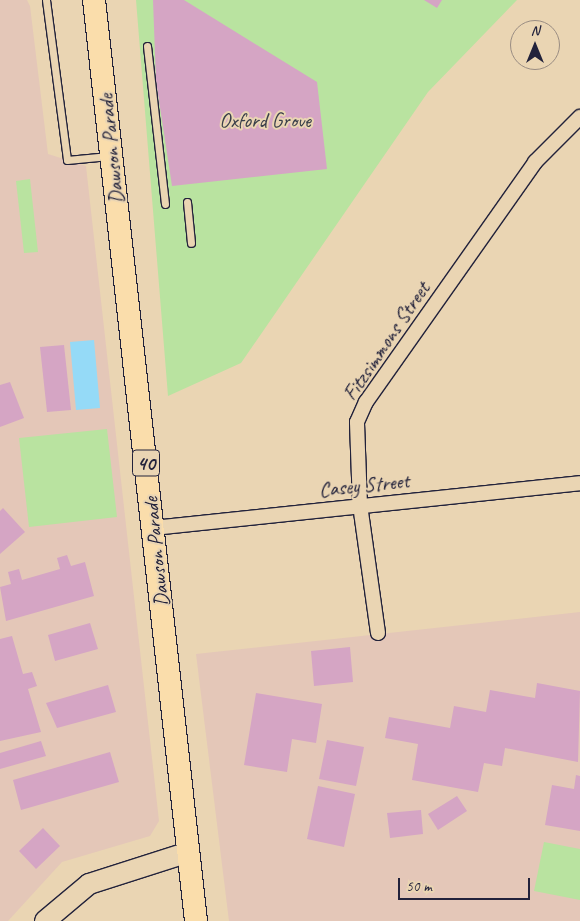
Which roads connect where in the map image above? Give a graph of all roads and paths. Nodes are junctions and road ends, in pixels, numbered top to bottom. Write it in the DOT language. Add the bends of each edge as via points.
graph roads {
  1 [pos="46,0"];
  2 [pos="95,1"];
  3 [pos="147,46"];
  4 [pos="580,117"];
  5 [pos="112,156"];
  6 [pos="187,202"];
  7 [pos="165,204"];
  8 [pos="191,243"];
  9 [pos="580,484"];
  10 [pos="360,505"];
  11 [pos="153,528"];
  12 [pos="378,633"];
  13 [pos="189,852"];
  14 [pos="45,921"];
  15 [pos="196,921"];
  1 -- 5 [label="lane" via="67,160"];
  2 -- 5 [label="main road, Dawson Parade / 40"];
  3 -- 7 [label="lane"];
  4 -- 10 [label="street, Fitzsimmons Street" via="535,162 366,402 356,438"];
  5 -- 11 [label="main road, Dawson Parade / 40"];
  6 -- 8 [label="lane"];
  9 -- 10 [label="street, Casey Street"];
  10 -- 11 [label="street, Casey Street"];
  10 -- 12 [label="street, Fitzsimmons Street"];
  11 -- 13 [label="main road, Dawson Parade / 40"];
  13 -- 14 [label="street" via="89,884"];
  13 -- 15 [label="main road, Dawson Parade / 40"];
}
